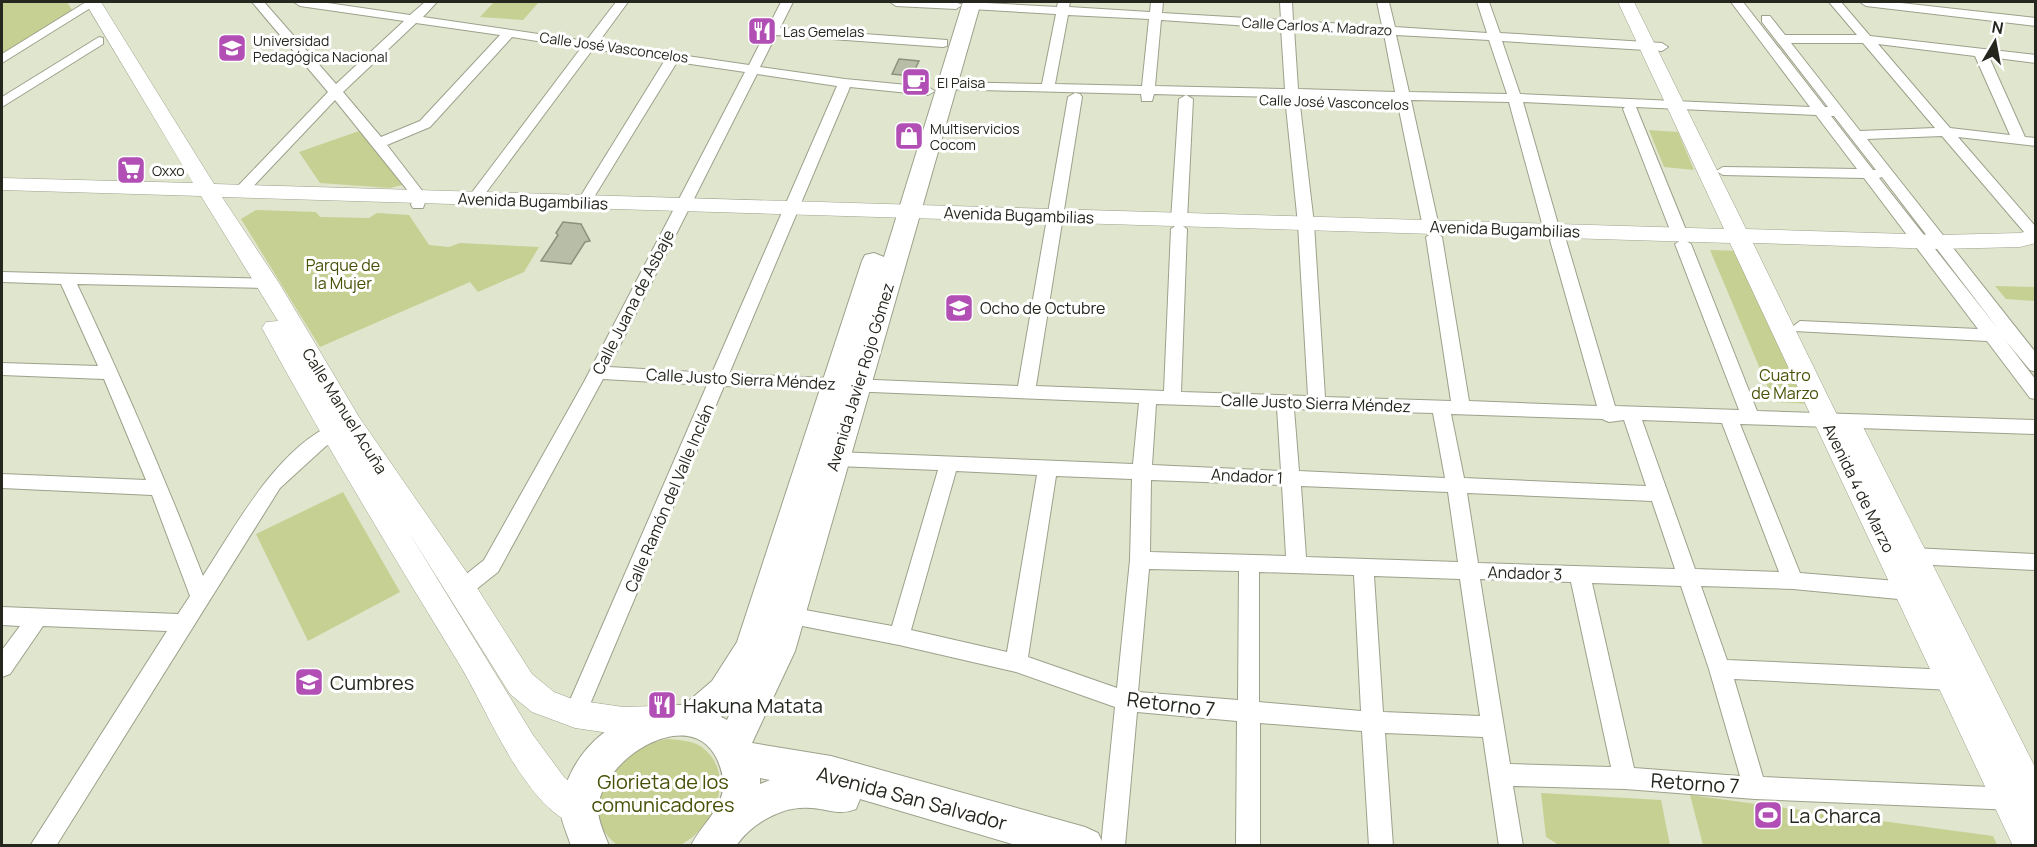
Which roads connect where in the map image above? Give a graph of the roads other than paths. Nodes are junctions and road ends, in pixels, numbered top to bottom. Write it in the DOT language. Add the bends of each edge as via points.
graph roads {
  1 [pos="258,2"];
  2 [pos="300,2"];
  3 [pos="431,2"];
  4 [pos="622,2"];
  5 [pos="787,2"];
  6 [pos="896,2"];
  7 [pos="1157,2"];
  8 [pos="1286,2"];
  9 [pos="1383,2"];
  10 [pos="1483,2"];
  11 [pos="1626,2"];
  12 [pos="1640,2"];
  13 [pos="1737,2"];
  14 [pos="1753,2"];
  15 [pos="1834,2"];
  16 [pos="1866,2"];
  17 [pos="1916,2"];
  18 [pos="88,3"];
  19 [pos="964,3"];
  20 [pos="1063,6"];
  21 [pos="1155,16"];
  22 [pos="2036,16"];
  23 [pos="416,18"];
  24 [pos="2036,22"];
  25 [pos="1287,25"];
  26 [pos="1388,30"];
  27 [pos="770,31"];
  28 [pos="510,32"];
  29 [pos="1493,37"];
  30 [pos="1782,39"];
  31 [pos="1867,39"];
  32 [pos="99,41"];
  33 [pos="943,43"];
  34 [pos="592,44"];
  35 [pos="1655,46"];
  36 [pos="1980,52"];
  37 [pos="674,56"];
  38 [pos="2036,59"];
  39 [pos="2,60"];
  40 [pos="752,68"];
  41 [pos="845,83"];
  42 [pos="943,88"];
  43 [pos="1048,88"];
  44 [pos="335,92"];
  45 [pos="1147,94"];
  46 [pos="1292,96"];
  47 [pos="1075,97"];
  48 [pos="1185,99"];
  49 [pos="4,100"];
  50 [pos="1402,100"];
  51 [pos="1515,102"];
  52 [pos="1690,107"];
  53 [pos="1630,109"];
  54 [pos="1822,112"];
  55 [pos="1839,112"];
  56 [pos="1947,132"];
  57 [pos="1856,135"];
  58 [pos="2019,139"];
  59 [pos="2036,142"];
  60 [pos="379,143"];
  61 [pos="1724,171"];
  62 [pos="1869,174"];
  63 [pos="1887,174"];
  64 [pos="2,184"];
  65 [pos="2,192"];
  66 [pos="240,192"];
  67 [pos="201,195"];
  68 [pos="474,199"];
  69 [pos="419,201"];
  70 [pos="584,202"];
  71 [pos="679,209"];
  72 [pos="790,213"];
  73 [pos="898,216"];
  74 [pos="1054,221"];
  75 [pos="1179,225"];
  76 [pos="1306,228"];
  77 [pos="1433,232"];
  78 [pos="1555,236"];
  79 [pos="2035,236"];
  80 [pos="1681,239"];
  81 [pos="1749,241"];
  82 [pos="1934,247"];
  83 [pos="2036,251"];
  84 [pos="2,277"];
  85 [pos="67,279"];
  86 [pos="259,283"];
  87 [pos="1800,327"];
  88 [pos="1992,336"];
  89 [pos="2013,337"];
  90 [pos="2036,366"];
  91 [pos="2,369"];
  92 [pos="598,372"];
  93 [pos="111,373"];
  94 [pos="720,380"];
  95 [pos="847,384"];
  96 [pos="1026,392"];
  97 [pos="2036,393"];
  98 [pos="1148,397"];
  99 [pos="1172,398"];
  100 [pos="1285,402"];
  101 [pos="1317,404"];
  102 [pos="1451,408"];
  103 [pos="1609,415"];
  104 [pos="1631,416"];
  105 [pos="1729,418"];
  106 [pos="1751,419"];
  107 [pos="1837,421"];
  108 [pos="2036,427"];
  109 [pos="341,429"];
  110 [pos="836,459"];
  111 [pos="950,463"];
  112 [pos="1048,468"];
  113 [pos="1142,470"];
  114 [pos="1289,478"];
  115 [pos="2,482"];
  116 [pos="1456,485"];
  117 [pos="160,488"];
  118 [pos="1659,494"];
  119 [pos="1913,556"];
  120 [pos="1140,560"];
  121 [pos="2036,562"];
  122 [pos="1249,563"];
  123 [pos="1297,564"];
  124 [pos="1363,566"];
  125 [pos="1469,571"];
  126 [pos="1580,575"];
  127 [pos="1688,579"];
  128 [pos="1793,581"];
  129 [pos="462,589"];
  130 [pos="1909,591"];
  131 [pos="200,595"];
  132 [pos="2,616"];
  133 [pos="789,616"];
  134 [pos="37,618"];
  135 [pos="183,623"];
  136 [pos="899,636"];
  137 [pos="765,650"];
  138 [pos="1016,663"];
  139 [pos="2,667"];
  140 [pos="1720,669"];
  141 [pos="1951,680"];
  142 [pos="1126,701"];
  143 [pos="1248,713"];
  144 [pos="575,714"];
  145 [pos="680,721"];
  146 [pos="1371,722"];
  147 [pos="1492,727"];
  148 [pos="735,752"];
  149 [pos="2024,759"];
  150 [pos="1501,775"];
  151 [pos="1625,778"];
  152 [pos="1755,788"];
  153 [pos="2008,799"];
  154 [pos="2035,803"];
  155 [pos="580,834"];
  156 [pos="720,834"];
  157 [pos="42,846"];
  158 [pos="1012,846"];
  159 [pos="1085,846"];
  160 [pos="1113,846"];
  161 [pos="1248,846"];
  162 [pos="1381,846"];
  163 [pos="1511,846"];
  164 [pos="2031,846"];
  1 -- 44 [label="street"];
  2 -- 23 [label="street, Calle José Vasconcelos"];
  3 -- 23 [label="street"];
  4 -- 34 [label="street"];
  5 -- 27 [label="street, Calle Juana de Asbaje"];
  6 -- 19 [label="street, Calle Carlos A. Madrazo"];
  7 -- 21 [label="street"];
  8 -- 25 [label="street"];
  9 -- 26 [label="street"];
  10 -- 29 [label="street"];
  11 -- 35 [label="main road, Avenida 4 de Marzo"];
  12 -- 35 [label="main road, Avenida 4 de Marzo"];
  13 -- 54 [label="street"];
  14 -- 30 [label="street"];
  15 -- 31 [label="street"];
  16 -- 24 [label="street"];
  17 -- 22 [label="street"];
  18 -- 32 [label="main road, Calle Manuel Acuña"];
  18 -- 39 [label="street"];
  18 -- 67 [label="main road, Calle Manuel Acuña"];
  19 -- 20 [label="street, Calle Carlos A. Madrazo"];
  19 -- 33 [label="main road, Avenida Javier Rojo Gómez"];
  19 -- 42 [label="main road, Avenida Javier Rojo Gómez"];
  20 -- 21 [label="street, Calle Carlos A. Madrazo"];
  20 -- 43 [label="street"];
  21 -- 25 [label="street, Calle Carlos A. Madrazo"];
  21 -- 45 [label="street"];
  23 -- 28 [label="street, Calle José Vasconcelos"];
  23 -- 44 [label="street"];
  25 -- 26 [label="street, Calle Carlos A. Madrazo"];
  25 -- 46 [label="street"];
  26 -- 29 [label="street, Calle Carlos A. Madrazo"];
  26 -- 50 [label="street"];
  27 -- 33 [label="street"];
  27 -- 40 [label="street, Calle Juana de Asbaje"];
  28 -- 34 [label="street, Calle José Vasconcelos"];
  28 -- 60 [label="street" via="425,124"];
  29 -- 35 [label="street, Calle Carlos A. Madrazo"];
  29 -- 51 [label="street"];
  30 -- 31 [label="street"];
  30 -- 55 [label="street"];
  31 -- 36 [label="street"];
  31 -- 56 [label="street"];
  32 -- 49 [label="street"];
  32 -- 67 [label="main road, Calle Manuel Acuña"];
  33 -- 42 [label="main road, Avenida Javier Rojo Gómez"];
  34 -- 37 [label="street, Calle José Vasconcelos"];
  34 -- 68 [label="street"];
  35 -- 52 [label="main road, Avenida 4 de Marzo"];
  36 -- 38 [label="street"];
  36 -- 58 [label="street"];
  37 -- 40 [label="street, Calle José Vasconcelos"];
  37 -- 70 [label="street"];
  40 -- 41 [label="street, Calle José Vasconcelos"];
  40 -- 71 [label="street, Calle Juana de Asbaje"];
  41 -- 42 [label="street, Calle José Vasconcelos"];
  41 -- 72 [label="street, Calle Ramón del Valle Inclán"];
  42 -- 43 [label="street, Calle José Vasconcelos"];
  42 -- 47 [label="street, Calle José Vasconcelos"];
  42 -- 73 [label="main road, Avenida Javier Rojo Gómez"];
  43 -- 45 [label="street, Calle José Vasconcelos"];
  44 -- 60 [label="street"];
  44 -- 66 [label="street"];
  45 -- 46 [label="street, Calle José Vasconcelos"];
  45 -- 47 [label="street, Calle José Vasconcelos"];
  45 -- 48 [label="street, Calle José Vasconcelos"];
  46 -- 48 [label="street, Calle José Vasconcelos"];
  46 -- 50 [label="street, Calle José Vasconcelos"];
  46 -- 76 [label="street"];
  47 -- 74 [label="street"];
  48 -- 75 [label="street"];
  50 -- 51 [label="street, Calle José Vasconcelos"];
  50 -- 77 [label="street"];
  51 -- 52 [label="street, Calle José Vasconcelos"];
  51 -- 53 [label="street, Calle José Vasconcelos"];
  51 -- 78 [label="street"];
  52 -- 53 [label="street, Calle José Vasconcelos"];
  52 -- 54 [label="street, Calle José Vasconcelos"];
  52 -- 61 [label="main road, Avenida 4 de Marzo"];
  52 -- 81 [label="main road, Avenida 4 de Marzo"];
  53 -- 80 [label="street"];
  54 -- 55 [label="street, Calle José Vasconcelos"];
  54 -- 62 [label="street"];
  55 -- 57 [label="street"];
  56 -- 57 [label="street"];
  56 -- 58 [label="street"];
  56 -- 79 [label="street"];
  57 -- 63 [label="street"];
  58 -- 59 [label="street"];
  60 -- 69 [label="street"];
  61 -- 62 [label="street"];
  61 -- 81 [label="main road, Avenida 4 de Marzo"];
  62 -- 63 [label="street"];
  62 -- 82 [label="street"];
  63 -- 82 [label="street"];
  64 -- 67 [label="main road, Avenida Bugambilias"];
  65 -- 67 [label="main road, Avenida Bugambilias"];
  66 -- 67 [label="main road, Avenida Bugambilias"];
  66 -- 69 [label="main road, Avenida Bugambilias"];
  67 -- 69 [label="main road, Avenida Bugambilias"];
  67 -- 86 [label="main road, Calle Manuel Acuña"];
  68 -- 69 [label="main road, Avenida Bugambilias"];
  68 -- 70 [label="main road, Avenida Bugambilias"];
  69 -- 71 [label="main road, Avenida Bugambilias"];
  70 -- 71 [label="main road, Avenida Bugambilias"];
  71 -- 72 [label="main road, Avenida Bugambilias"];
  71 -- 92 [label="street, Calle Juana de Asbaje"];
  72 -- 73 [label="main road, Avenida Bugambilias"];
  72 -- 94 [label="street, Calle Ramón del Valle Inclán"];
  73 -- 74 [label="main road, Avenida Bugambilias"];
  73 -- 95 [label="main road, Avenida Javier Rojo Gómez"];
  74 -- 75 [label="main road, Avenida Bugambilias"];
  74 -- 96 [label="street"];
  75 -- 76 [label="main road, Avenida Bugambilias"];
  75 -- 99 [label="street"];
  76 -- 77 [label="main road, Avenida Bugambilias"];
  76 -- 101 [label="street"];
  77 -- 78 [label="main road, Avenida Bugambilias"];
  77 -- 102 [label="street"];
  78 -- 80 [label="main road, Avenida Bugambilias"];
  78 -- 103 [label="street"];
  79 -- 82 [label="main road, Avenida Bugambilias"];
  80 -- 81 [label="main road, Avenida Bugambilias"];
  80 -- 106 [label="street"];
  81 -- 82 [label="main road, Avenida Bugambilias"];
  81 -- 87 [label="main road, Avenida 4 de Marzo"];
  81 -- 107 [label="main road, Avenida 4 de Marzo"];
  82 -- 83 [label="main road, Avenida Bugambilias"];
  82 -- 88 [label="street"];
  82 -- 89 [label="street"];
  84 -- 85 [label="street"];
  85 -- 86 [label="street"];
  85 -- 93 [label="street"];
  86 -- 109 [label="main road, Calle Manuel Acuña"];
  87 -- 88 [label="street"];
  87 -- 107 [label="main road, Avenida 4 de Marzo"];
  88 -- 89 [label="street"];
  88 -- 97 [label="street"];
  89 -- 90 [label="street"];
  91 -- 93 [label="street"];
  92 -- 94 [label="street, Calle Justo Sierra Méndez"];
  92 -- 129 [label="street, Calle Juana de Asbaje" via="491,566"];
  93 -- 117 [label="street"];
  94 -- 95 [label="street, Calle Justo Sierra Méndez"];
  94 -- 144 [label="street, Calle Ramón del Valle Inclán"];
  95 -- 96 [label="street, Calle Justo Sierra Méndez"];
  95 -- 110 [label="main road, Avenida Javier Rojo Gómez"];
  95 -- 137 [label="main road, Avenida Javier Rojo Gómez"];
  96 -- 98 [label="street, Calle Justo Sierra Méndez"];
  98 -- 99 [label="street, Calle Justo Sierra Méndez"];
  98 -- 113 [label="street"];
  99 -- 100 [label="street, Calle Justo Sierra Méndez"];
  100 -- 101 [label="street, Calle Justo Sierra Méndez"];
  100 -- 114 [label="street"];
  101 -- 102 [label="street, Calle Justo Sierra Méndez"];
  102 -- 103 [label="street, Calle Justo Sierra Méndez"];
  102 -- 116 [label="street"];
  103 -- 104 [label="street, Calle Justo Sierra Méndez"];
  104 -- 105 [label="street, Calle Justo Sierra Méndez"];
  104 -- 118 [label="street"];
  105 -- 106 [label="street, Calle Justo Sierra Méndez"];
  105 -- 128 [label="street"];
  106 -- 107 [label="street, Calle Justo Sierra Méndez"];
  107 -- 108 [label="street, Calle Justo Sierra Méndez"];
  107 -- 119 [label="main road, Avenida 4 de Marzo"];
  107 -- 130 [label="main road, Avenida 4 de Marzo"];
  109 -- 129 [label="main road, Calle Manuel Acuña"];
  109 -- 131 [label="street" via="273,483"];
  109 -- 155 [label="main road, Calle Manuel Acuña" via="522,746"];
  110 -- 111 [label="street, Andador 1"];
  110 -- 133 [label="main road, Avenida Javier Rojo Gómez"];
  111 -- 112 [label="street, Andador 1"];
  111 -- 136 [label="street"];
  112 -- 113 [label="street, Andador 1"];
  112 -- 138 [label="street"];
  113 -- 114 [label="street, Andador 1"];
  113 -- 120 [label="street"];
  114 -- 116 [label="street, Andador 1"];
  114 -- 123 [label="street"];
  115 -- 117 [label="street"];
  116 -- 118 [label="street, Andador 1"];
  116 -- 125 [label="street"];
  117 -- 131 [label="street"];
  118 -- 127 [label="street"];
  119 -- 121 [label="street"];
  119 -- 149 [label="main road, Avenida 4 de Marzo"];
  120 -- 122 [label="street, Andador 3"];
  120 -- 142 [label="street"];
  122 -- 123 [label="street, Andador 3"];
  122 -- 143 [label="street"];
  123 -- 124 [label="street, Andador 3"];
  124 -- 125 [label="street, Andador 3"];
  124 -- 146 [label="street"];
  125 -- 126 [label="street, Andador 3"];
  125 -- 147 [label="street"];
  126 -- 127 [label="street, Andador 3"];
  126 -- 151 [label="street"];
  127 -- 128 [label="street, Andador 3"];
  127 -- 140 [label="street"];
  128 -- 130 [label="street, Andador 3"];
  129 -- 144 [label="main road, Calle Manuel Acuña" via="520,684 543,702"];
  130 -- 141 [label="main road, Avenida 4 de Marzo"];
  131 -- 135 [label="street"];
  132 -- 134 [label="street"];
  133 -- 136 [label="street, Retorno 7"];
  133 -- 137 [label="main road, Avenida Javier Rojo Gómez"];
  134 -- 135 [label="street"];
  134 -- 139 [label="street"];
  135 -- 157 [label="street"];
  136 -- 138 [label="street, Retorno 7"];
  137 -- 145 [label="main road, Avenida Javier Rojo Gómez" via="724,692"];
  137 -- 148 [label="main road, Avenida Javier Rojo Gómez"];
  138 -- 142 [label="street, Retorno 7"];
  140 -- 141 [label="street"];
  140 -- 152 [label="street"];
  141 -- 153 [label="main road, Avenida 4 de Marzo"];
  142 -- 143 [label="street, Retorno 7"];
  142 -- 160 [label="street"];
  143 -- 146 [label="street, Retorno 7"];
  143 -- 161 [label="street"];
  144 -- 145 [label="main road, Calle Manuel Acuña" via="623,721"];
  145 -- 148 [label="main road" via="708,726 722,735"];
  145 -- 155 [label="main road" via="640,727 615,743 594,764 582,790"];
  146 -- 147 [label="street, Retorno 7"];
  146 -- 162 [label="street"];
  147 -- 150 [label="street"];
  148 -- 156 [label="main road" via="742,778 739,801"];
  148 -- 159 [label="main road, Avenida San Salvador" via="831,773"];
  149 -- 154 [label="main road, Avenida 4 de Marzo"];
  150 -- 151 [label="street, Retorno 7"];
  150 -- 163 [label="street"];
  151 -- 152 [label="street, Retorno 7"];
  152 -- 153 [label="street, Retorno 7"];
  153 -- 154 [label="street, Retorno 7"];
  153 -- 164 [label="main road, Avenida 4 de Marzo"];
  156 -- 158 [label="main road, Avenida San Salvador" via="765,799 789,790 812,788"];
}
